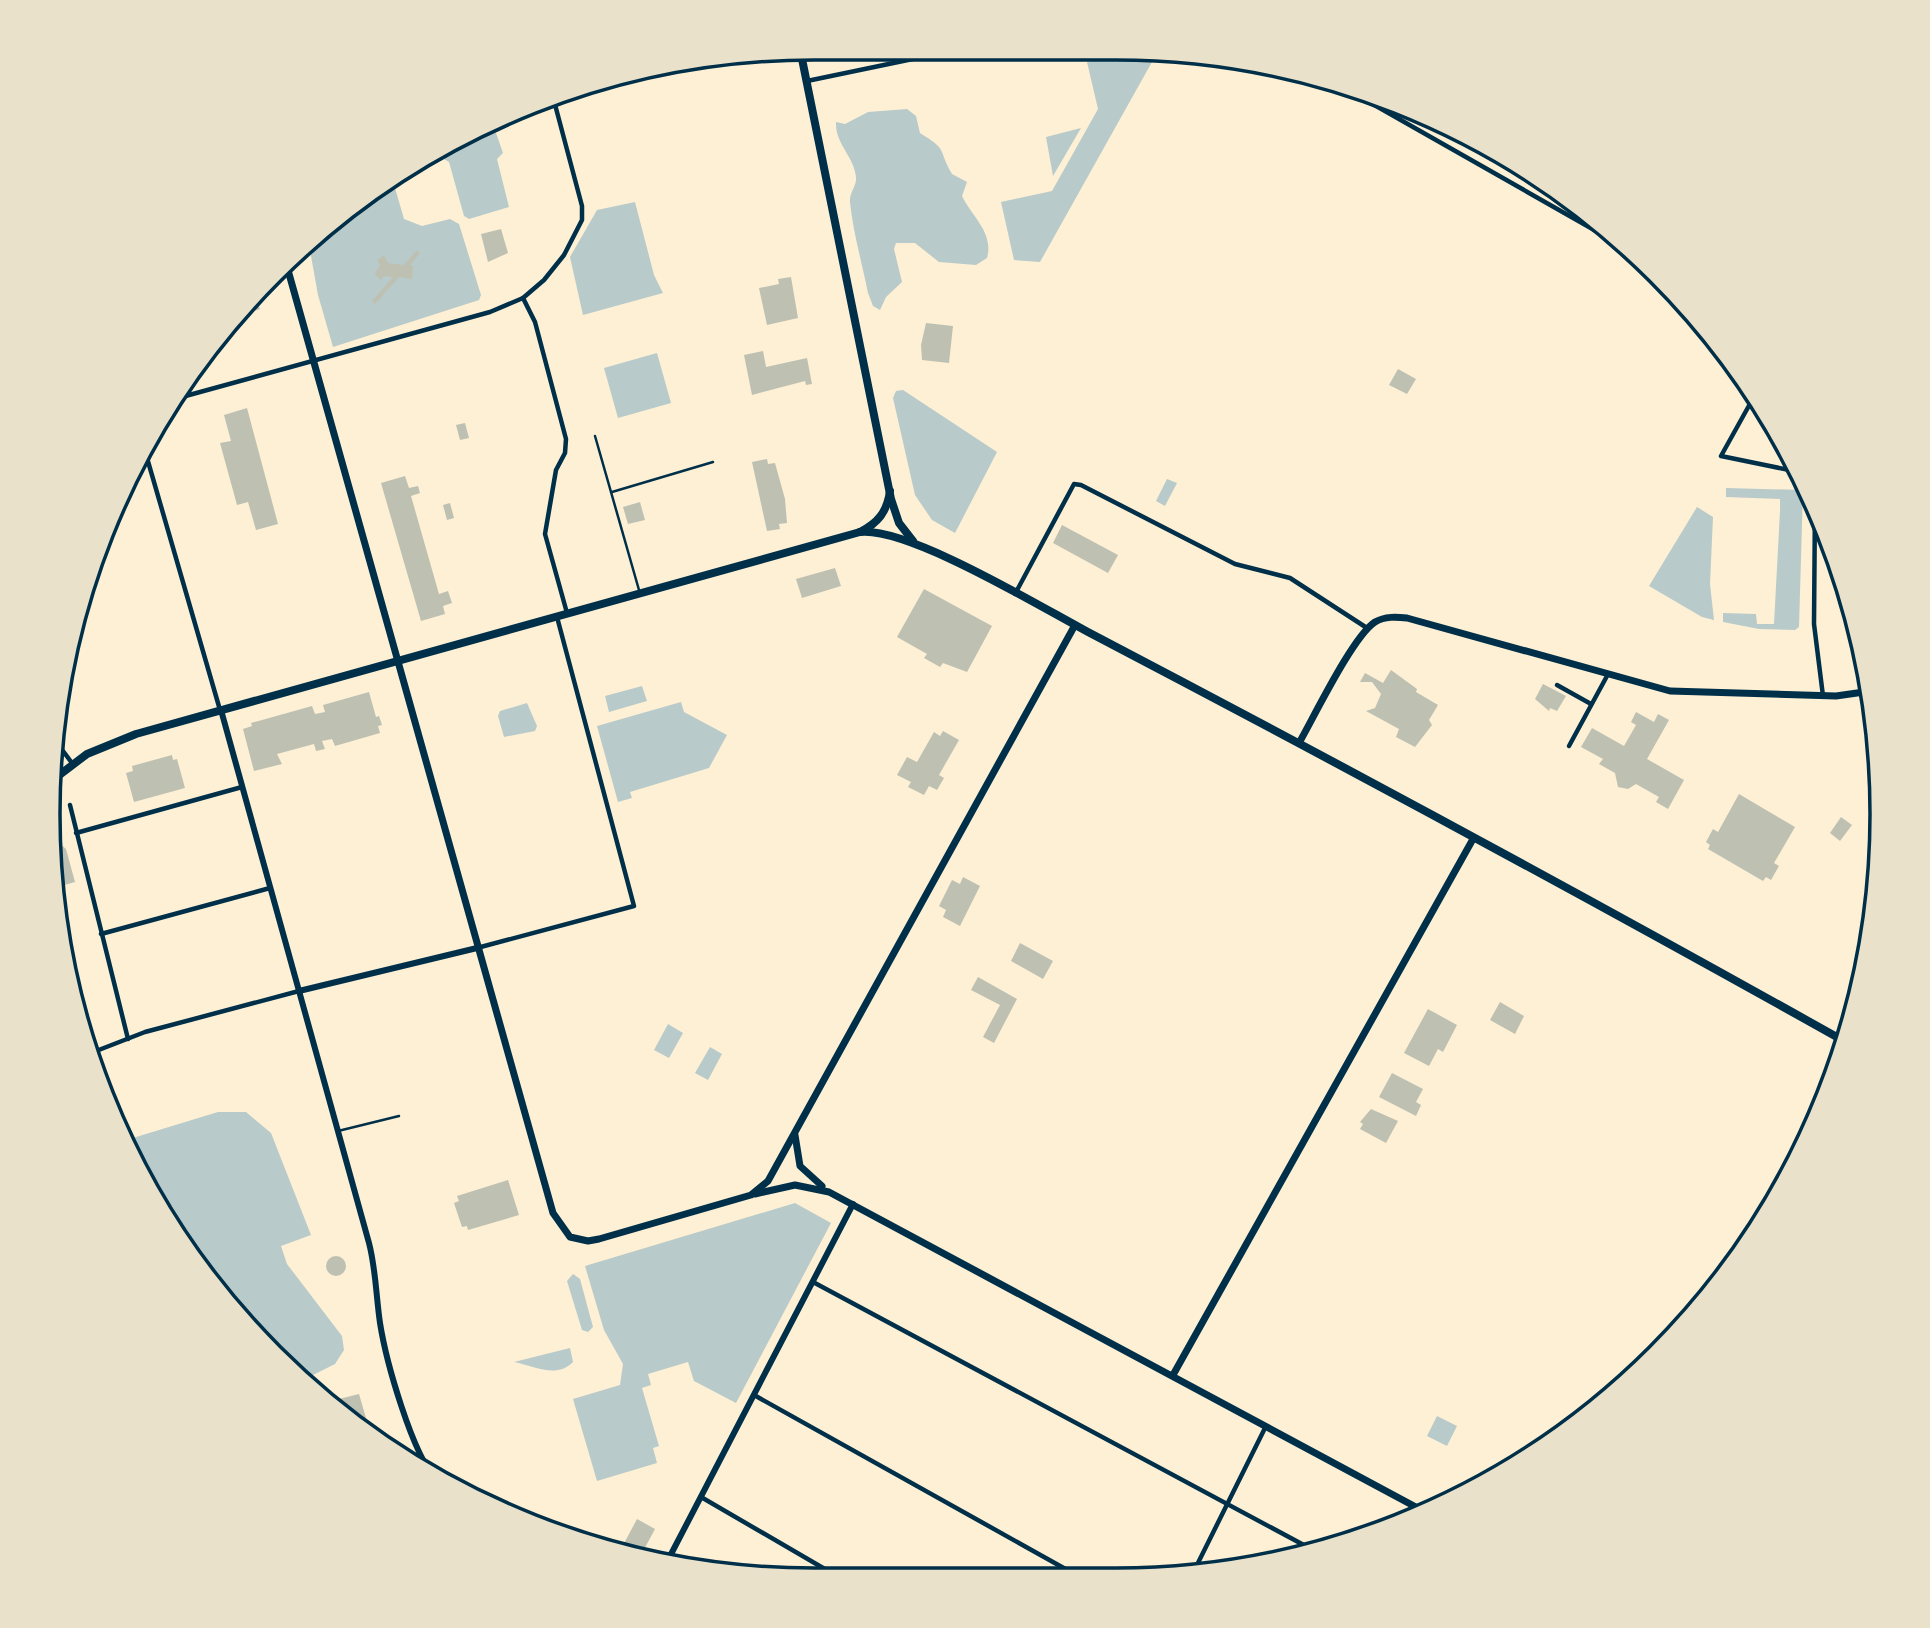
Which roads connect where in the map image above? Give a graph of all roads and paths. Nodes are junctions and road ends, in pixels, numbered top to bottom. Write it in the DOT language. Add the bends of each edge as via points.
graph roads {
  1 [pos="802,60"];
  2 [pos="908,60"];
  3 [pos="807,81"];
  4 [pos="554,106"];
  5 [pos="1378,107"];
  6 [pos="1587,225"];
  7 [pos="289,272"];
  8 [pos="523,298"];
  9 [pos="314,362"];
  10 [pos="186,396"];
  11 [pos="1749,405"];
  12 [pos="595,436"];
  13 [pos="148,461"];
  14 [pos="713,461"];
  15 [pos="1787,470"];
  16 [pos="890,491"];
  17 [pos="612,492"];
  18 [pos="1815,529"];
  19 [pos="860,532"];
  20 [pos="915,543"];
  21 [pos="640,593"];
  22 [pos="1015,594"];
  23 [pos="568,614"];
  24 [pos="557,617"];
  25 [pos="1075,625"];
  26 [pos="1367,628"];
  27 [pos="397,662"];
  28 [pos="1607,676"];
  29 [pos="1557,685"];
  30 [pos="1860,692"];
  31 [pos="1823,695"];
  32 [pos="1591,704"];
  33 [pos="221,710"];
  34 [pos="1299,743"];
  35 [pos="1569,746"];
  36 [pos="62,750"];
  37 [pos="72,763"];
  38 [pos="61,773"];
  39 [pos="242,787"];
  40 [pos="70,805"];
  41 [pos="76,832"];
  42 [pos="1473,839"];
  43 [pos="270,888"];
  44 [pos="101,934"];
  45 [pos="477,948"];
  46 [pos="299,991"];
  47 [pos="1836,1037"];
  48 [pos="128,1039"];
  49 [pos="98,1050"];
  50 [pos="399,1116"];
  51 [pos="796,1131"];
  52 [pos="338,1132"];
  53 [pos="829,1192"];
  54 [pos="751,1195"];
  55 [pos="853,1204"];
  56 [pos="812,1282"];
  57 [pos="1173,1375"];
  58 [pos="753,1395"];
  59 [pos="1266,1425"];
  60 [pos="418,1455"];
  61 [pos="701,1497"];
  62 [pos="1226,1503"];
  63 [pos="1415,1507"];
  64 [pos="1303,1545"];
  65 [pos="671,1555"];
  66 [pos="1197,1564"];
  67 [pos="823,1568"];
  68 [pos="1064,1568"];
  1 -- 3 [label="main road"];
  2 -- 3 [label="street"];
  3 -- 16 [label="main road"];
  4 -- 8 [label="street" via="583,213 559,261"];
  5 -- 6 [label="street"];
  7 -- 9 [label="main road"];
  8 -- 9 [label="street" via="490,312"];
  8 -- 23 [label="street" via="534,322 566,439 545,534"];
  9 -- 10 [label="street"];
  9 -- 27 [label="main road"];
  11 -- 15 [label="street" via="1721,456"];
  12 -- 17 [label="lane"];
  13 -- 33 [label="street"];
  14 -- 17 [label="lane"];
  16 -- 19 [label="main road" via="880,519"];
  16 -- 20 [label="main road" via="899,523"];
  17 -- 21 [label="lane"];
  18 -- 31 [label="street" via="1813,616"];
  19 -- 20 [label="main road" via="890,534"];
  19 -- 21 [label="main road"];
  20 -- 22 [label="main road"];
  21 -- 23 [label="main road"];
  22 -- 25 [label="main road"];
  22 -- 26 [label="street" via="1074,484 1228,560 1290,578"];
  23 -- 24 [label="main road"];
  24 -- 27 [label="main road"];
  24 -- 45 [label="street" via="634,906"];
  25 -- 34 [label="main road"];
  25 -- 51 [label="main road"];
  26 -- 28 [label="main road" via="1385,618 1408,618"];
  26 -- 34 [label="main road"];
  27 -- 33 [label="main road"];
  27 -- 45 [label="main road"];
  28 -- 31 [label="main road" via="1682,692"];
  28 -- 32 [label="street"];
  29 -- 32 [label="street"];
  30 -- 31 [label="main road"];
  32 -- 35 [label="street"];
  33 -- 37 [label="main road" via="124,739"];
  33 -- 39 [label="street"];
  34 -- 42 [label="main road"];
  36 -- 37 [label="street"];
  37 -- 38 [label="main road"];
  39 -- 41 [label="street"];
  39 -- 43 [label="street"];
  40 -- 41 [label="street"];
  41 -- 44 [label="street"];
  42 -- 47 [label="main road"];
  42 -- 57 [label="main road"];
  43 -- 44 [label="street"];
  43 -- 46 [label="street"];
  44 -- 48 [label="street"];
  45 -- 46 [label="street"];
  45 -- 54 [label="main road" via="553,1213 570,1237 599,1239"];
  46 -- 48 [label="street"];
  46 -- 52 [label="street"];
  48 -- 49 [label="street"];
  50 -- 52 [label="lane"];
  51 -- 53 [label="main road" via="800,1166"];
  51 -- 54 [label="main road" via="768,1181"];
  52 -- 60 [label="street" via="374,1261 383,1338"];
  53 -- 54 [label="main road" via="795,1185"];
  53 -- 55 [label="main road"];
  55 -- 56 [label="street"];
  55 -- 57 [label="main road"];
  56 -- 58 [label="street"];
  56 -- 62 [label="street"];
  57 -- 59 [label="main road"];
  58 -- 61 [label="street"];
  58 -- 68 [label="street"];
  59 -- 62 [label="street"];
  59 -- 63 [label="main road"];
  61 -- 65 [label="street"];
  61 -- 67 [label="street"];
  62 -- 64 [label="street"];
  62 -- 66 [label="street"];
}
